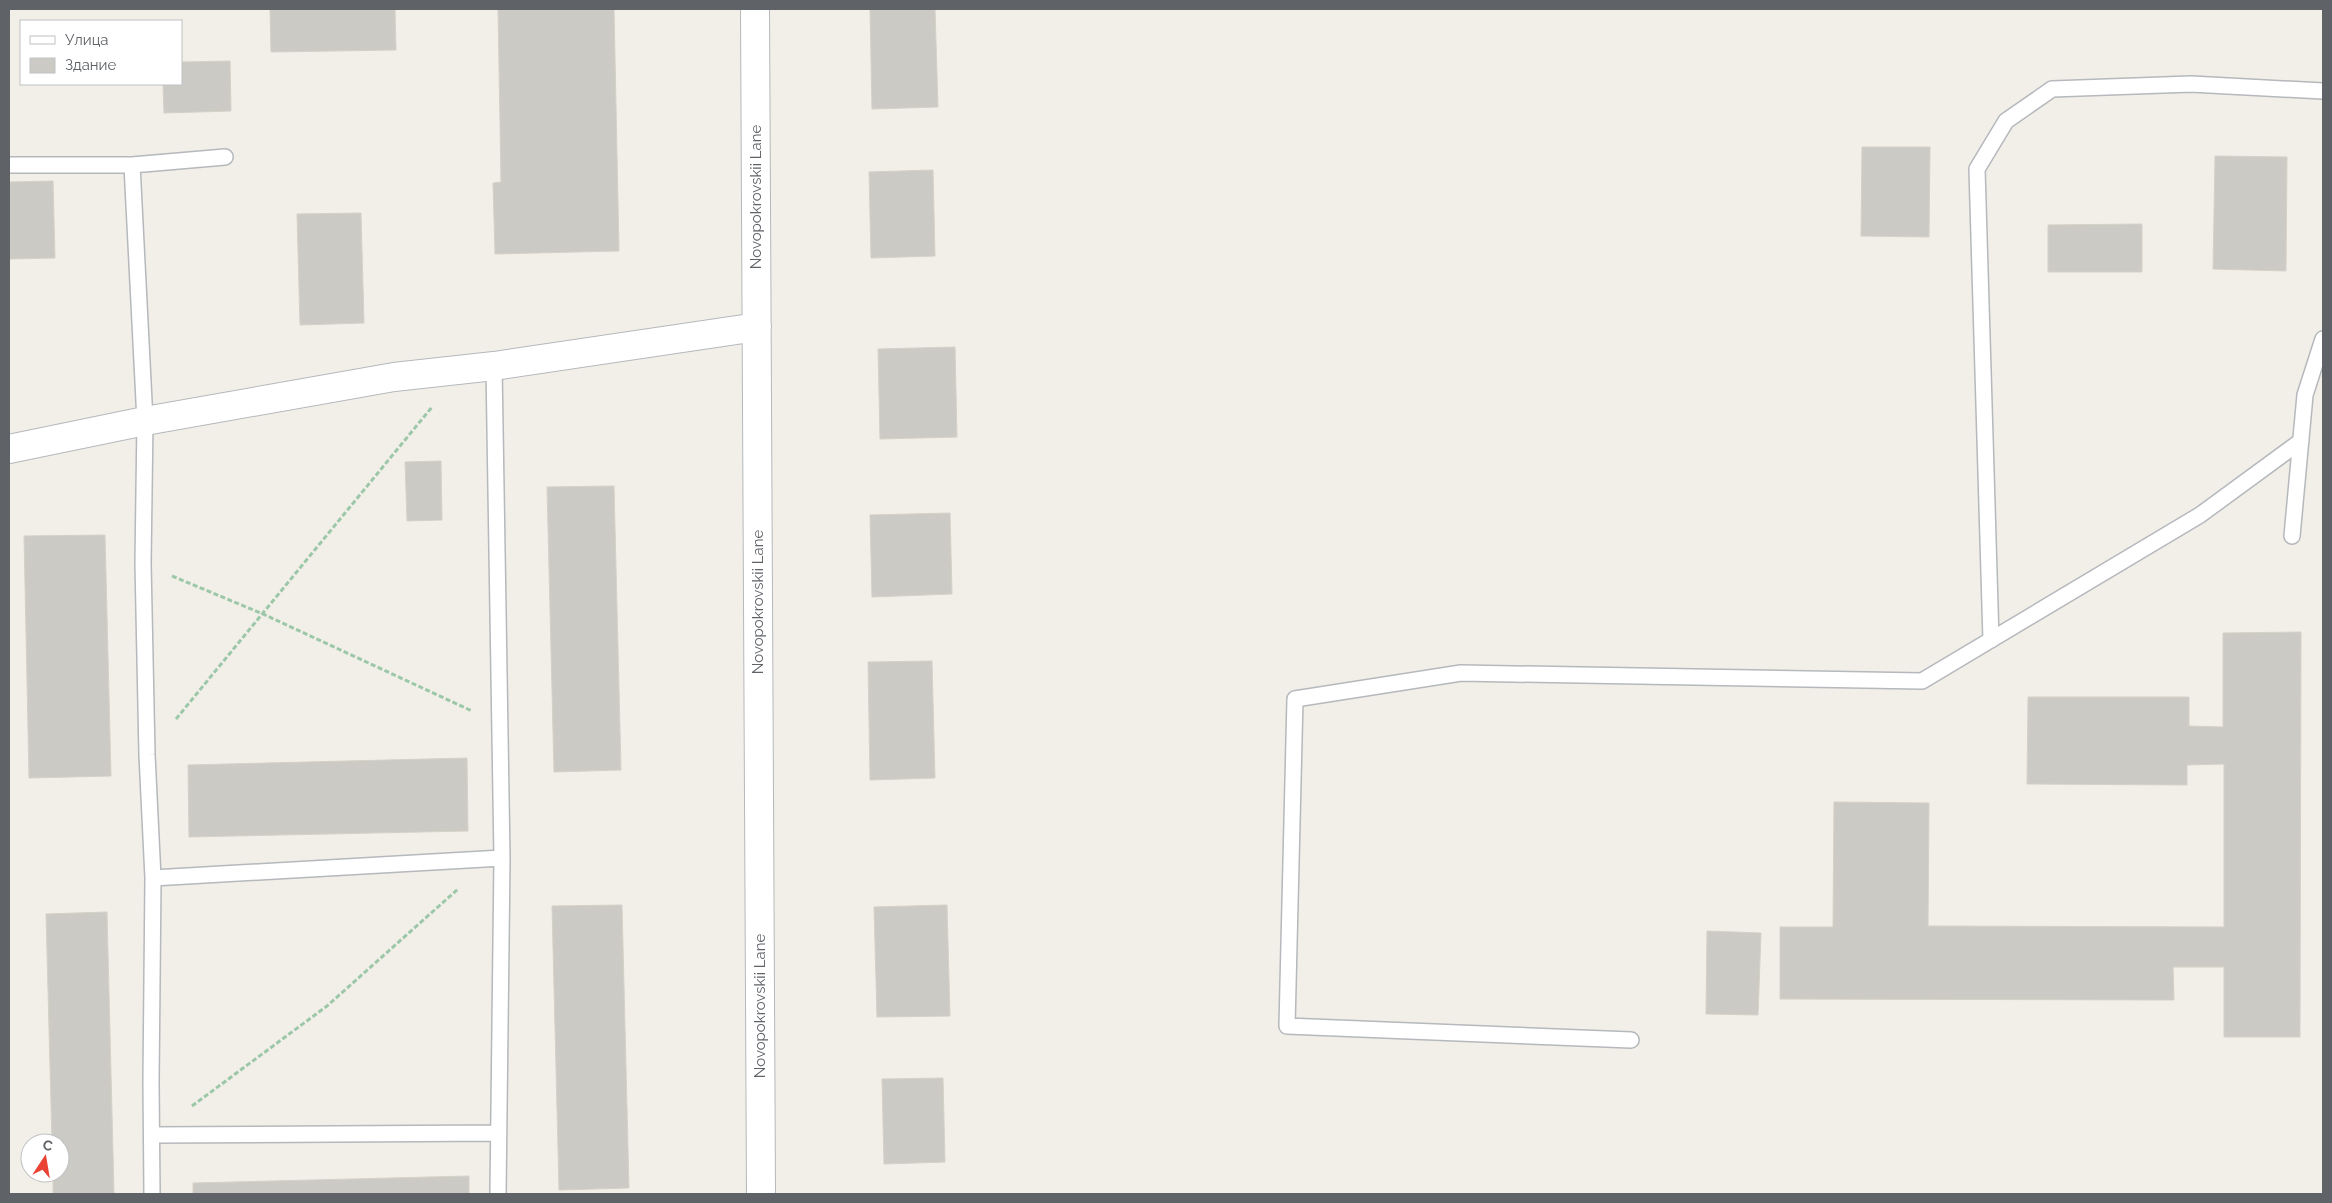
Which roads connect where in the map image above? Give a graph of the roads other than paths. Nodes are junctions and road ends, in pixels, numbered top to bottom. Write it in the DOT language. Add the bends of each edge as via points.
graph roads {
  1 [pos="756,9"];
  2 [pos="2323,91"];
  3 [pos="225,157"];
  4 [pos="9,165"];
  5 [pos="132,165"];
  6 [pos="757,327"];
  7 [pos="2323,339"];
  8 [pos="494,366"];
  9 [pos="146,422"];
  10 [pos="2301,441"];
  11 [pos="9,449"];
  12 [pos="2292,536"];
  13 [pos="1991,640"];
  14 [pos="497,859"];
  15 [pos="153,878"];
  16 [pos="1631,1040"];
  17 [pos="498,1133"];
  18 [pos="152,1135"];
  19 [pos="152,1194"];
  20 [pos="498,1194"];
  21 [pos="761,1194"];
  1 -- 6 [label="street, Novopokrovskii Lane"];
  2 -- 13 [label="lane" via="2191,84 2052,89 2006,120 1977,169"];
  3 -- 5 [label="lane"];
  4 -- 5 [label="lane"];
  5 -- 9 [label="lane"];
  6 -- 8 [label="street"];
  6 -- 21 [label="street, Novopokrovskii Lane"];
  7 -- 10 [label="lane" via="2305,395"];
  8 -- 9 [label="street" via="394,378"];
  8 -- 14 [label="lane" via="500,723"];
  9 -- 11 [label="street"];
  9 -- 15 [label="lane" via="143,563"];
  10 -- 12 [label="lane"];
  10 -- 13 [label="lane" via="2200,515"];
  13 -- 16 [label="lane" via="1922,681 1461,673 1295,699 1287,1026"];
  14 -- 15 [label="lane"];
  14 -- 17 [label="lane"];
  15 -- 18 [label="lane"];
  17 -- 18 [label="lane"];
  17 -- 20 [label="lane"];
  18 -- 19 [label="lane"];
}
